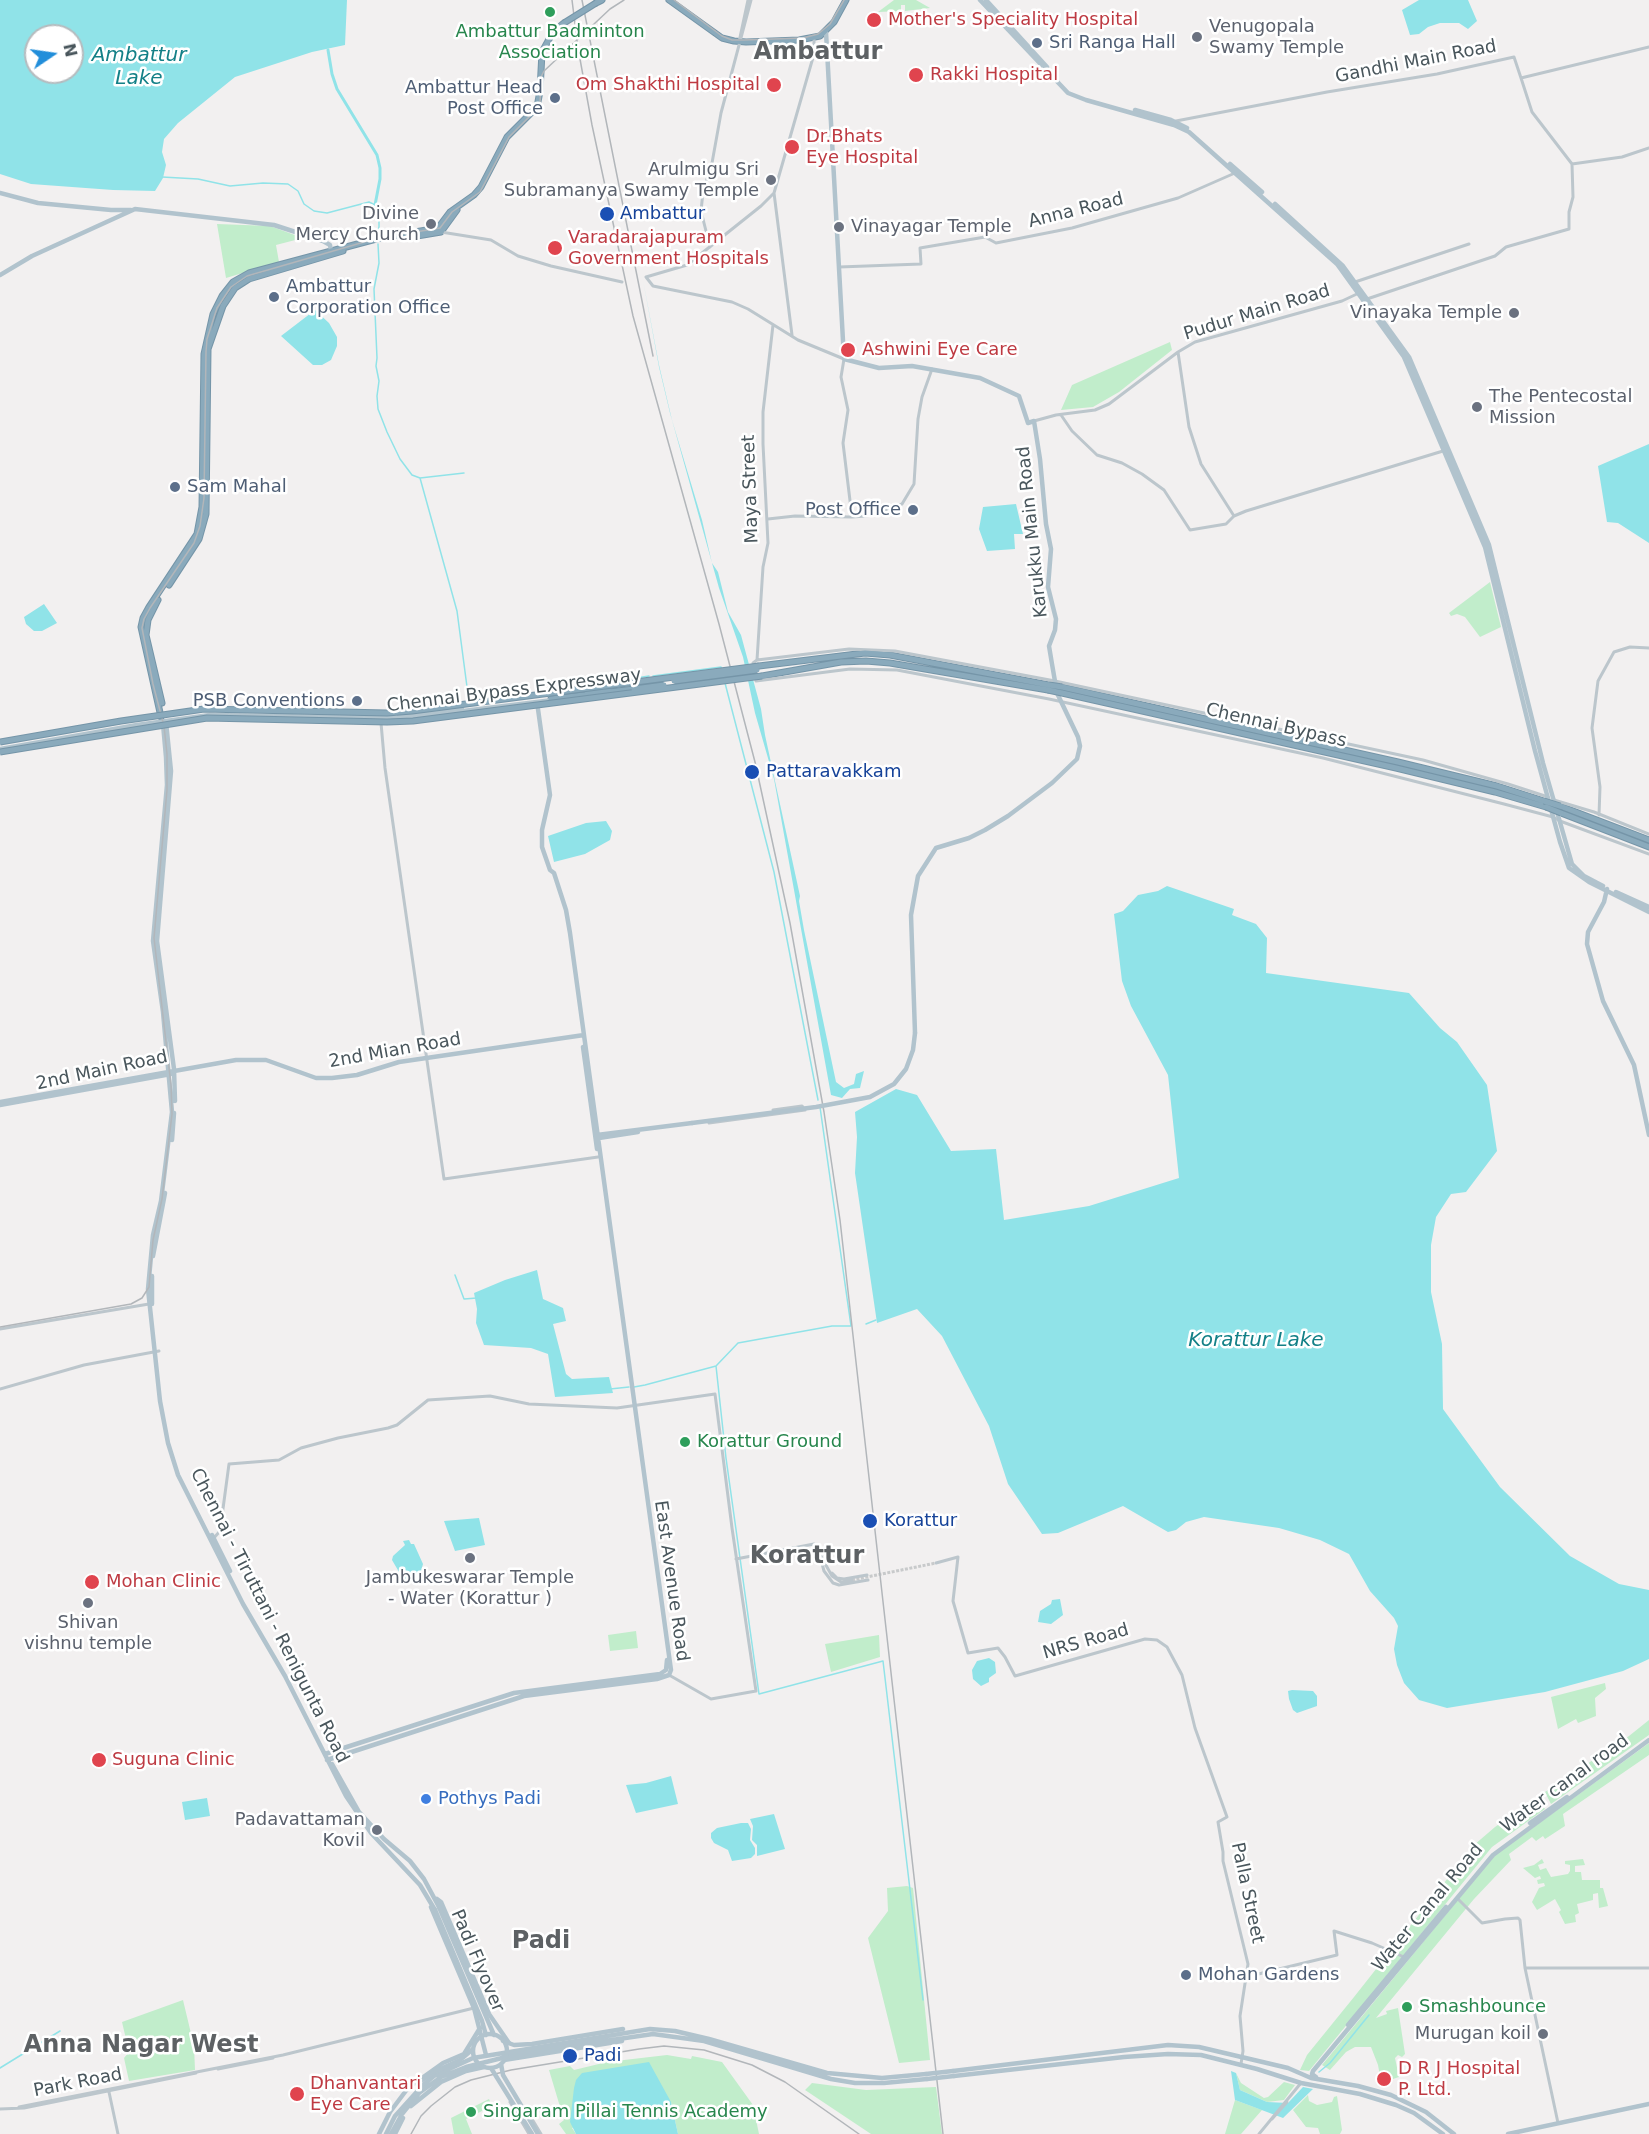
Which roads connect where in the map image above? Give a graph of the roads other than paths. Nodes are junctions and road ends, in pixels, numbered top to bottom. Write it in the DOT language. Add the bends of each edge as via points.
graph roads {
  1 [pos="602,0"];
  2 [pos="669,0"];
  3 [pos="676,0"];
  4 [pos="750,0"];
  5 [pos="844,0"];
  6 [pos="980,0"];
  7 [pos="986,0"];
  8 [pos="683,7"];
  9 [pos="826,32"];
  10 [pos="814,38"];
  11 [pos="740,41"];
  12 [pos="1649,47"];
  13 [pos="1521,78"];
  14 [pos="1174,123"];
  15 [pos="1649,148"];
  16 [pos="1572,164"];
  17 [pos="1234,173"];
  18 [pos="0,193"];
  19 [pos="774,193"];
  20 [pos="135,209"];
  21 [pos="111,210"];
  22 [pos="115,218"];
  23 [pos="439,230"];
  24 [pos="1469,244"];
  25 [pos="710,247"];
  26 [pos="329,253"];
  27 [pos="839,267"];
  28 [pos="0,275"];
  29 [pos="622,282"];
  30 [pos="1355,282"];
  31 [pos="1360,292"];
  32 [pos="1367,298"];
  33 [pos="773,325"];
  34 [pos="792,336"];
  35 [pos="1178,352"];
  36 [pos="844,358"];
  37 [pos="932,369"];
  38 [pos="1061,415"];
  39 [pos="1034,422"];
  40 [pos="1448,452"];
  41 [pos="1234,516"];
  42 [pos="852,517"];
  43 [pos="768,519"];
  44 [pos="1649,648"];
  45 [pos="760,671"];
  46 [pos="1056,681"];
  47 [pos="1049,688"];
  48 [pos="551,697"];
  49 [pos="535,699"];
  50 [pos="1065,702"];
  51 [pos="381,717"];
  52 [pos="1530,717"];
  53 [pos="164,719"];
  54 [pos="0,747"];
  55 [pos="1548,801"];
  56 [pos="1560,809"];
  57 [pos="1599,815"];
  58 [pos="1553,817"];
  59 [pos="1559,821"];
  60 [pos="1649,834"];
  61 [pos="1649,840"];
  62 [pos="1649,847"];
  63 [pos="1649,854"];
  64 [pos="1607,889"];
  65 [pos="1649,909"];
  66 [pos="582,1035"];
  67 [pos="426,1058"];
  68 [pos="173,1071"];
  69 [pos="0,1104"];
  70 [pos="680,1125"];
  71 [pos="1649,1135"];
  72 [pos="597,1137"];
  73 [pos="598,1157"];
  74 [pos="618,1297"];
  75 [pos="151,1303"];
  76 [pos="0,1329"];
  77 [pos="157,1352"];
  78 [pos="0,1389"];
  79 [pos="633,1406"];
  80 [pos="213,1540"];
  81 [pos="820,1554"];
  82 [pos="738,1558"];
  83 [pos="936,1563"];
  84 [pos="867,1575"];
  85 [pos="852,1580"];
  86 [pos="868,1580"];
  87 [pos="669,1675"];
  88 [pos="1182,1675"];
  89 [pos="655,1677"];
  90 [pos="1649,1738"];
  91 [pos="326,1754"];
  92 [pos="329,1760"];
  93 [pos="1528,1827"];
  94 [pos="1457,1898"];
  95 [pos="433,1899"];
  96 [pos="437,1908"];
  97 [pos="1405,1958"];
  98 [pos="1525,1968"];
  99 [pos="1649,1968"];
  100 [pos="1246,1977"];
  101 [pos="474,2008"];
  102 [pos="489,2014"];
  103 [pos="477,2018"];
  104 [pos="480,2028"];
  105 [pos="634,2031"];
  106 [pos="486,2035"];
  107 [pos="494,2035"];
  108 [pos="626,2038"];
  109 [pos="503,2041"];
  110 [pos="473,2049"];
  111 [pos="516,2050"];
  112 [pos="486,2055"];
  113 [pos="1242,2057"];
  114 [pos="453,2059"];
  115 [pos="503,2062"];
  116 [pos="1241,2064"];
  117 [pos="456,2067"];
  118 [pos="484,2067"];
  119 [pos="491,2068"];
  120 [pos="953,2074"];
  121 [pos="1306,2076"];
  122 [pos="927,2077"];
  123 [pos="1321,2079"];
  124 [pos="1301,2083"];
  125 [pos="109,2090"];
  126 [pos="1649,2104"];
  127 [pos="0,2109"];
  128 [pos="1558,2123"];
  129 [pos="118,2134"];
  130 [pos="387,2134"];
  131 [pos="530,2134"];
  132 [pos="539,2134"];
  133 [pos="1259,2134"];
  134 [pos="1443,2134"];
  135 [pos="1454,2134"];
  136 [pos="1508,2134"];
  1 -- 23 [label="highway, bridge" via="564,23 548,39 542,52 541,107 510,139 480,194 454,212"];
  2 -- 8 [label="highway"];
  3 -- 8 [label="highway"];
  4 -- 11 [label="street"];
  5 -- 9 [label="highway"];
  5 -- 11 [label="highway" via="819,33"];
  6 -- 14 [label="main road" via="1068,93"];
  7 -- 14 [label="main road" via="1068,89"];
  8 -- 11 [label="highway" via="722,34"];
  9 -- 10 [label="highway"];
  9 -- 27 [label="main road"];
  10 -- 11 [label="highway"];
  10 -- 19 [label="street" via="814,54"];
  11 -- 25 [label="street" via="703,192 701,211"];
  12 -- 13 [label="street"];
  13 -- 14 [label="street, Gandhi Main Road" via="1514,57"];
  13 -- 16 [label="street" via="1532,112"];
  14 -- 17 [label="main road"];
  14 -- 30 [label="main road" via="1188,128 1252,183 1337,259"];
  15 -- 16 [label="street" via="1622,157"];
  16 -- 32 [label="street" via="1569,229 1506,247 1495,256"];
  17 -- 27 [label="street, Anna Road" via="1185,196 1072,228 996,243 985,237 920,248 921,264"];
  17 -- 31 [label="main road" via="1337,264"];
  18 -- 21 [label="main road" via="38,203"];
  19 -- 25 [label="street"];
  19 -- 34 [label="street"];
  20 -- 21 [label="main road"];
  20 -- 22 [label="main road"];
  20 -- 26 [label="main road" via="274,225 323,241 330,245"];
  21 -- 22 [label="main road"];
  22 -- 28 [label="main road"];
  23 -- 26 [label="highway, Chennai - Tiruttani - Renigunta Road"];
  23 -- 29 [label="street" via="491,240 518,256"];
  24 -- 30 [label="street"];
  25 -- 33 [label="street" via="687,265 646,277 653,286 732,302"];
  26 -- 53 [label="highway, Chennai - Tiruttani - Renigunta Road" via="240,277 227,288 213,314 204,354 202,507 197,534 149,607 141,627"];
  27 -- 36 [label="main road"];
  30 -- 31 [label="main road"];
  31 -- 32 [label="main road"];
  31 -- 35 [label="street, Pudur Main Road" via="1342,301 1195,342"];
  31 -- 40 [label="main road" via="1404,357"];
  32 -- 40 [label="main road" via="1409,357"];
  33 -- 34 [label="street"];
  33 -- 43 [label="street, Maya Street" via="763,412"];
  34 -- 36 [label="street"];
  35 -- 38 [label="street, Pudur Main Road" via="1115,401 1095,411"];
  35 -- 41 [label="street" via="1189,427 1201,464"];
  36 -- 37 [label="main road" via="879,368"];
  36 -- 42 [label="street" via="841,377 848,410 843,443"];
  37 -- 39 [label="main road, Karukku Main Road" via="980,378 1018,394 1028,423"];
  37 -- 42 [label="street" via="918,419 916,474 911,491 896,507"];
  38 -- 39 [label="street, Pudur Main Road"];
  38 -- 41 [label="street" via="1097,455 1122,463 1164,490 1190,530 1226,524"];
  39 -- 46 [label="main road, Karukku Main Road" via="1051,549 1048,587 1056,619 1049,646"];
  40 -- 41 [label="street"];
  40 -- 52 [label="main road" via="1489,545"];
  42 -- 43 [label="street"];
  43 -- 45 [label="street, Maya Street" via="759,595"];
  44 -- 57 [label="street" via="1630,647 1614,652 1598,681 1592,728 1600,787"];
  45 -- 46 [label="street" via="849,649 895,651"];
  45 -- 47 [label="highway, Chennai Bypass" via="866,661"];
  45 -- 47 [label="highway, Chennai Bypass" via="789,662 865,653"];
  45 -- 48 [label="highway, bridge"];
  45 -- 50 [label="street" via="897,670"];
  45 -- 54 [label="highway, Chennai Bypass Expressway, bridge" via="710,683 413,721 207,718"];
  45 -- 54 [label="highway, Chennai Bypass Expressway, bridge" via="709,673 412,711 204,709 121,721"];
  46 -- 50 [label="main road, Karukku Main Road" via="1057,693"];
  46 -- 55 [label="street" via="1423,760 1500,782"];
  47 -- 55 [label="highway, Chennai Bypass, bridge"];
  48 -- 48 [label="main road" via="554,691 707,672 709,684 556,704"];
  48 -- 49 [label="main road"];
  49 -- 51 [label="main road" via="406,718"];
  49 -- 66 [label="main road" via="549,799 541,843 567,916"];
  50 -- 58 [label="street" via="1323,758"];
  50 -- 70 [label="main road, Karukku Main Road, bridge" via="1078,737 1077,759 1008,816 969,838 936,848 918,876 911,915 915,1033 906,1069 894,1084 870,1097"];
  51 -- 53 [label="main road" via="220,711"];
  51 -- 67 [label="street"];
  52 -- 55 [label="main road"];
  52 -- 55 [label="main road"];
  53 -- 54 [label="main road"];
  53 -- 68 [label="main road, Chennai - Tiruttani - Renigunta Road" via="171,771 153,941"];
  55 -- 56 [label="highway, Chennai Bypass, bridge"];
  55 -- 57 [label="street"];
  55 -- 58 [label="main road"];
  55 -- 59 [label="main road"];
  56 -- 61 [label="highway, Chennai Bypass"];
  56 -- 62 [label="highway, Chennai Bypass"];
  57 -- 60 [label="street"];
  58 -- 59 [label="street"];
  58 -- 64 [label="main road" via="1569,868 1588,882"];
  59 -- 63 [label="street"];
  59 -- 64 [label="main road" via="1572,864"];
  64 -- 65 [label="main road"];
  64 -- 71 [label="main road" via="1588,932 1587,944 1607,1010 1634,1065"];
  66 -- 67 [label="main road, 2nd Mian Road"];
  66 -- 72 [label="main road"];
  67 -- 68 [label="main road, 2nd Mian Road" via="332,1078 316,1078 266,1060 236,1060"];
  67 -- 73 [label="street" via="444,1179"];
  68 -- 69 [label="main road, 2nd Main Road"];
  68 -- 75 [label="main road, Chennai - Tiruttani - Renigunta Road" via="170,1140 157,1225"];
  70 -- 70 [label="street" via="804,1107 802,1112"];
  70 -- 72 [label="main road, Karukku Main Road"];
  72 -- 73 [label="main road"];
  72 -- 74 [label="main road"];
  73 -- 74 [label="main road"];
  74 -- 79 [label="main road, East Avenue Road"];
  75 -- 76 [label="street"];
  75 -- 77 [label="main road, Chennai - Tiruttani - Renigunta Road"];
  77 -- 78 [label="street" via="85,1365"];
  77 -- 80 [label="main road, Chennai - Tiruttani - Renigunta Road" via="176,1460"];
  79 -- 80 [label="street" via="529,1404 490,1396 428,1400 388,1428 338,1437 301,1448 279,1460 229,1464 220,1531"];
  79 -- 82 [label="street" via="715,1394"];
  79 -- 87 [label="main road, East Avenue Road"];
  79 -- 89 [label="main road, East Avenue Road" via="667,1664 666,1671"];
  80 -- 91 [label="main road, Chennai - Tiruttani - Renigunta Road" via="288,1674"];
  81 -- 82 [label="street" via="814,1544"];
  81 -- 84 [label="street" via="837,1578"];
  81 -- 85 [label="street" via="836,1580"];
  81 -- 86 [label="street" via="823,1569 833,1583"];
  82 -- 87 [label="street" via="756,1691 711,1699"];
  83 -- 88 [label="street, NRS Road" via="958,1557 952,1601 968,1653 998,1648 1015,1676 1145,1639 1157,1640 1167,1647"];
  87 -- 89 [label="main road, East Avenue Road"];
  88 -- 100 [label="street, Palla Street" via="1195,1728 1227,1817 1218,1822 1225,1874 1248,1964"];
  89 -- 91 [label="main road, East Avenue Road" via="514,1693"];
  89 -- 92 [label="main road, East Avenue Road" via="524,1696"];
  90 -- 93 [label="main road, Water Canal Road"];
  91 -- 92 [label="main road, Chennai - Tiruttani - Renigunta Road"];
  92 -- 95 [label="main road, Chennai - Tiruttani - Renigunta Road" via="363,1822"];
  93 -- 94 [label="main road, Water canal road" via="1492,1855"];
  93 -- 97 [label="main road, Water Canal Road" via="1492,1851"];
  94 -- 97 [label="main road, Water canal road"];
  94 -- 98 [label="street" via="1482,1923 1520,1920"];
  95 -- 96 [label="main road, Padi Flyover"];
  95 -- 101 [label="main road" via="434,1916"];
  95 -- 102 [label="main road" via="441,1902"];
  96 -- 106 [label="main road, Padi Flyover, bridge"];
  96 -- 107 [label="main road, Padi Flyover, bridge"];
  97 -- 100 [label="street" via="1372,1942 1334,1931 1337,1955"];
  97 -- 121 [label="main road, Water Canal Road"];
  97 -- 123 [label="main road, Water canal road" via="1313,2071"];
  98 -- 99 [label="street"];
  98 -- 128 [label="street"];
  100 -- 113 [label="street, Palla Street" via="1240,2016"];
  101 -- 103 [label="main road"];
  101 -- 125 [label="street, Park Road" via="283,2055"];
  102 -- 103 [label="main road"];
  102 -- 111 [label="main road"];
  103 -- 104 [label="main road"];
  104 -- 112 [label="main road"];
  104 -- 114 [label="main road" via="468,2050"];
  105 -- 109 [label="main road, Padi Flyover, bridge" via="622,2029 532,2044"];
  105 -- 111 [label="main road"];
  105 -- 122 [label="main road" via="675,2031 827,2073"];
  106 -- 107 [label="main road, Padi Flyover, bridge"];
  106 -- 110 [label="main road, Padi Flyover, bridge" via="477,2040"];
  107 -- 109 [label="main road, Padi Flyover, bridge"];
  108 -- 115 [label="main road"];
  108 -- 122 [label="main road" via="660,2034 704,2041 855,2083"];
  108 -- 130 [label="main road" via="522,2053 441,2077 413,2100"];
  109 -- 115 [label="main road, bridge"];
  110 -- 118 [label="main road, bridge" via="475,2060"];
  110 -- 130 [label="main road, Padi Flyover, bridge" via="411,2089 398,2104"];
  111 -- 112 [label="main road"];
  112 -- 117 [label="main road"];
  113 -- 116 [label="street, Palla Street"];
  113 -- 120 [label="main road" via="1168,2045"];
  113 -- 121 [label="main road"];
  114 -- 117 [label="main road"];
  114 -- 130 [label="main road" via="408,2088 390,2112"];
  115 -- 119 [label="main road, bridge"];
  115 -- 132 [label="main road, bridge" via="502,2075"];
  116 -- 120 [label="main road" via="1201,2055 1168,2054"];
  116 -- 124 [label="main road"];
  117 -- 130 [label="main road" via="434,2076 413,2093"];
  118 -- 119 [label="main road, bridge"];
  118 -- 130 [label="main road" via="429,2089"];
  119 -- 131 [label="main road, bridge"];
  120 -- 122 [label="main road, bridge"];
  121 -- 123 [label="main road"];
  123 -- 135 [label="main road" via="1394,2096 1426,2112"];
  124 -- 133 [label="street"];
  124 -- 134 [label="main road" via="1396,2105"];
  125 -- 127 [label="street, Park Road"];
  125 -- 129 [label="street"];
  126 -- 128 [label="main road"];
  128 -- 136 [label="main road"];
  131 -- 132 [label="street" via="501,2089 509,2084"];
}
